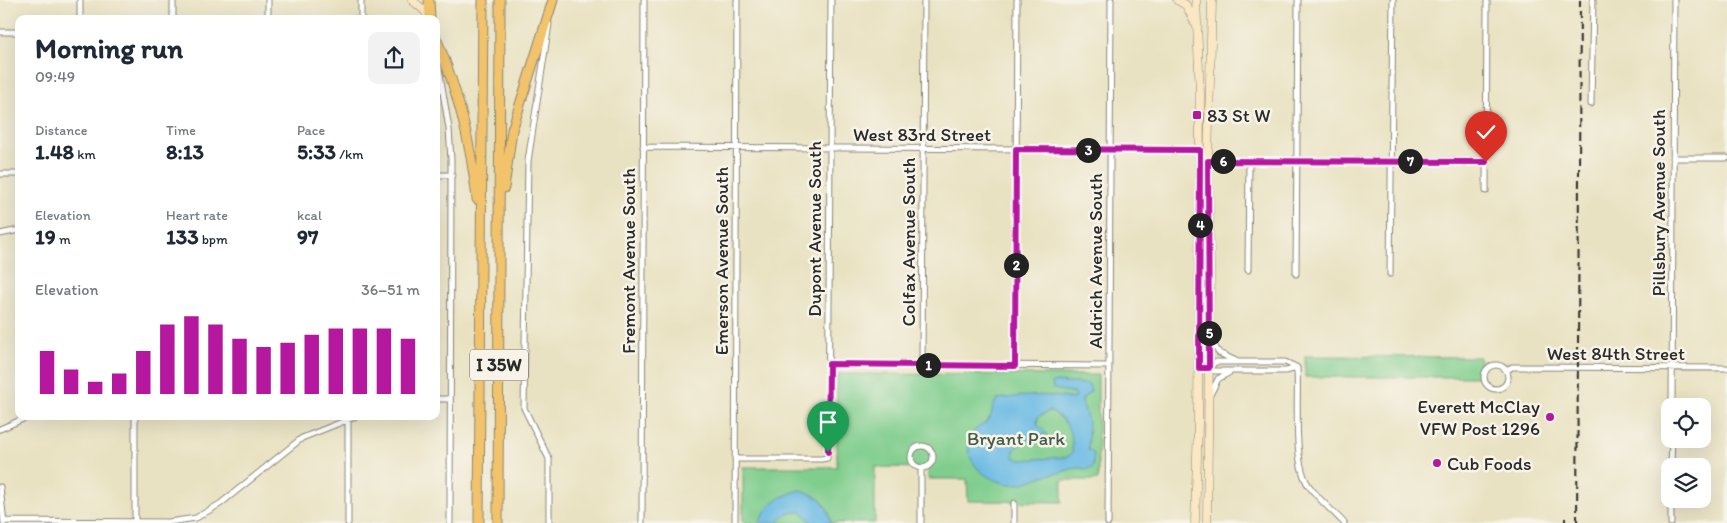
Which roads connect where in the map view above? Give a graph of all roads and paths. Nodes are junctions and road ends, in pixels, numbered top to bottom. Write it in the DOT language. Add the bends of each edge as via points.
graph roads {
  1 [pos="80,0"];
  2 [pos="173,0"];
  3 [pos="268,0"];
  4 [pos="361,0"];
  5 [pos="412,0"];
  6 [pos="429,0"];
  7 [pos="483,0"];
  8 [pos="500,0"];
  9 [pos="644,0"];
  10 [pos="737,0"];
  11 [pos="831,0"];
  12 [pos="924,0"];
  13 [pos="1017,0"];
  14 [pos="1111,0"];
  15 [pos="1177,0"];
  16 [pos="1196,0"];
  17 [pos="1212,0"];
  18 [pos="1298,0"];
  19 [pos="1393,0"];
  20 [pos="1487,0"];
  21 [pos="1593,0"];
  22 [pos="1674,0"];
  23 [pos="552,4"];
  24 [pos="80,15"];
  25 [pos="173,15"];
  26 [pos="268,15"];
  27 [pos="361,15"];
  28 [pos="427,15"];
  29 [pos="429,15"];
  30 [pos="1196,24"];
  31 [pos="0,32"];
  32 [pos="15,32"];
  33 [pos="440,48"];
  34 [pos="440,74"];
  35 [pos="1591,104"];
  36 [pos="643,147"];
  37 [pos="736,148"];
  38 [pos="830,148"];
  39 [pos="923,149"];
  40 [pos="1016,149"];
  41 [pos="1110,150"];
  42 [pos="1200,150"];
  43 [pos="1673,158"];
  44 [pos="1727,158"];
  45 [pos="1208,161"];
  46 [pos="1249,161"];
  47 [pos="1297,161"];
  48 [pos="1391,161"];
  49 [pos="1486,162"];
  50 [pos="0,174"];
  51 [pos="15,174"];
  52 [pos="440,175"];
  53 [pos="452,175"];
  54 [pos="1486,191"];
  55 [pos="500,207"];
  56 [pos="15,231"];
  57 [pos="0,234"];
  58 [pos="482,238"];
  59 [pos="1248,270"];
  60 [pos="1296,274"];
  61 [pos="1390,274"];
  62 [pos="1209,337"];
  63 [pos="1239,362"];
  64 [pos="829,364"];
  65 [pos="922,365"];
  66 [pos="1015,366"];
  67 [pos="1109,366"];
  68 [pos="1199,368"];
  69 [pos="1209,368"];
  70 [pos="1296,368"];
  71 [pos="1672,368"];
  72 [pos="1727,368"];
  73 [pos="1234,371"];
  74 [pos="1506,371"];
  75 [pos="1672,398"];
  76 [pos="440,399"];
  77 [pos="450,399"];
  78 [pos="1209,400"];
  79 [pos="21,420"];
  80 [pos="135,420"];
  81 [pos="343,420"];
  82 [pos="348,420"];
  83 [pos="0,429"];
  84 [pos="735,460"];
  85 [pos="921,468"];
  86 [pos="0,487"];
  87 [pos="1014,503"];
  88 [pos="1671,508"];
  89 [pos="4,522"];
  90 [pos="135,522"];
  91 [pos="348,523"];
  92 [pos="450,523"];
  93 [pos="479,523"];
  94 [pos="498,523"];
  95 [pos="549,523"];
  96 [pos="642,523"];
  97 [pos="735,523"];
  98 [pos="921,523"];
  99 [pos="1014,523"];
  100 [pos="1108,523"];
  101 [pos="1195,523"];
  102 [pos="1207,523"];
  103 [pos="1344,523"];
  104 [pos="1671,523"];
  1 -- 24 [label="street"];
  2 -- 25 [label="street"];
  3 -- 26 [label="street"];
  4 -- 27 [label="street"];
  5 -- 28 [label="main road"];
  6 -- 29 [label="highway"];
  7 -- 58 [label="highway, I 35W"];
  8 -- 55 [label="highway, I 35W"];
  9 -- 36 [label="street, Fremont Avenue South"];
  10 -- 37 [label="street, Emerson Avenue South"];
  11 -- 38 [label="street, Dupont Avenue South"];
  12 -- 39 [label="street, Colfax Avenue South"];
  13 -- 40 [label="street"];
  14 -- 41 [label="street, Aldrich Avenue South"];
  15 -- 30 [label="main road" via="1186,6"];
  16 -- 30 [label="main road"];
  17 -- 45 [label="main road"];
  18 -- 47 [label="street"];
  19 -- 48 [label="street"];
  20 -- 49 [label="street"];
  21 -- 35 [label="street"];
  22 -- 43 [label="street, Pillsbury Avenue South"];
  23 -- 55 [label="highway" via="512,130"];
  23 -- 95 [label="street" via="528,161 524,408 549,460"];
  30 -- 42 [label="main road"];
  31 -- 32 [label="street"];
  33 -- 58 [label="highway" via="453,79 466,128"];
  34 -- 53 [label="street"];
  36 -- 37 [label="street, West 83rd Street"];
  36 -- 96 [label="street, Fremont Avenue South"];
  37 -- 38 [label="street, West 83rd Street"];
  37 -- 84 [label="street, Emerson Avenue South"];
  38 -- 39 [label="street, West 83rd Street"];
  38 -- 64 [label="street, Dupont Avenue South"];
  39 -- 40 [label="street, West 83rd Street"];
  39 -- 65 [label="street, Colfax Avenue South"];
  40 -- 41 [label="street, West 83rd Street"];
  40 -- 66 [label="street"];
  41 -- 42 [label="street, West 83rd Street"];
  41 -- 67 [label="street, Aldrich Avenue South"];
  42 -- 68 [label="main road"];
  43 -- 44 [label="street"];
  43 -- 71 [label="street, Pillsbury Avenue South"];
  45 -- 46 [label="street"];
  45 -- 62 [label="main road"];
  46 -- 47 [label="street"];
  46 -- 59 [label="street"];
  47 -- 48 [label="street"];
  47 -- 60 [label="street"];
  48 -- 49 [label="street"];
  48 -- 61 [label="street"];
  49 -- 54 [label="street"];
  50 -- 51 [label="street"];
  52 -- 53 [label="street"];
  53 -- 77 [label="street"];
  55 -- 94 [label="highway, I 35W"];
  56 -- 57 [label="street"];
  58 -- 93 [label="highway, I 35W"];
  62 -- 63 [label="street" via="1219,353"];
  62 -- 69 [label="main road"];
  63 -- 69 [label="street" via="1215,362"];
  63 -- 70 [label="street" via="1284,362"];
  64 -- 65 [label="street"];
  64 -- 84 [label="street, Dupont Avenue South" via="827,458"];
  65 -- 66 [label="street"];
  66 -- 67 [label="street"];
  67 -- 100 [label="street, Aldrich Avenue South"];
  68 -- 69 [label="street"];
  68 -- 101 [label="main road"];
  69 -- 73 [label="street"];
  69 -- 78 [label="main road"];
  70 -- 73 [label="street" via="1286,372"];
  70 -- 103 [label="street" via="1302,472 1308,486"];
  71 -- 72 [label="street, West 84th Street"];
  71 -- 74 [label="street, West 84th Street" via="1512,367"];
  71 -- 75 [label="street, Pillsbury Avenue South"];
  73 -- 78 [label="street" via="1218,379"];
  74 -- 74 [label="street, West 84th Street" via="1498,366 1489,368 1484,375 1486,384 1494,389 1502,387 1507,380"];
  76 -- 77 [label="street"];
  77 -- 92 [label="street"];
  78 -- 102 [label="main road"];
  79 -- 83 [label="street"];
  80 -- 90 [label="street"];
  81 -- 90 [label="street" via="302,438 220,504 196,518"];
  82 -- 91 [label="street"];
  84 -- 97 [label="street, Emerson Avenue South"];
  85 -- 85 [label="street" via="929,466 933,460 932,452 923,446 915,448 911,454 912,462"];
  85 -- 98 [label="street"];
  86 -- 89 [label="street"];
  87 -- 99 [label="street"];
  88 -- 104 [label="street"];
  89 -- 90 [label="street"];
}
